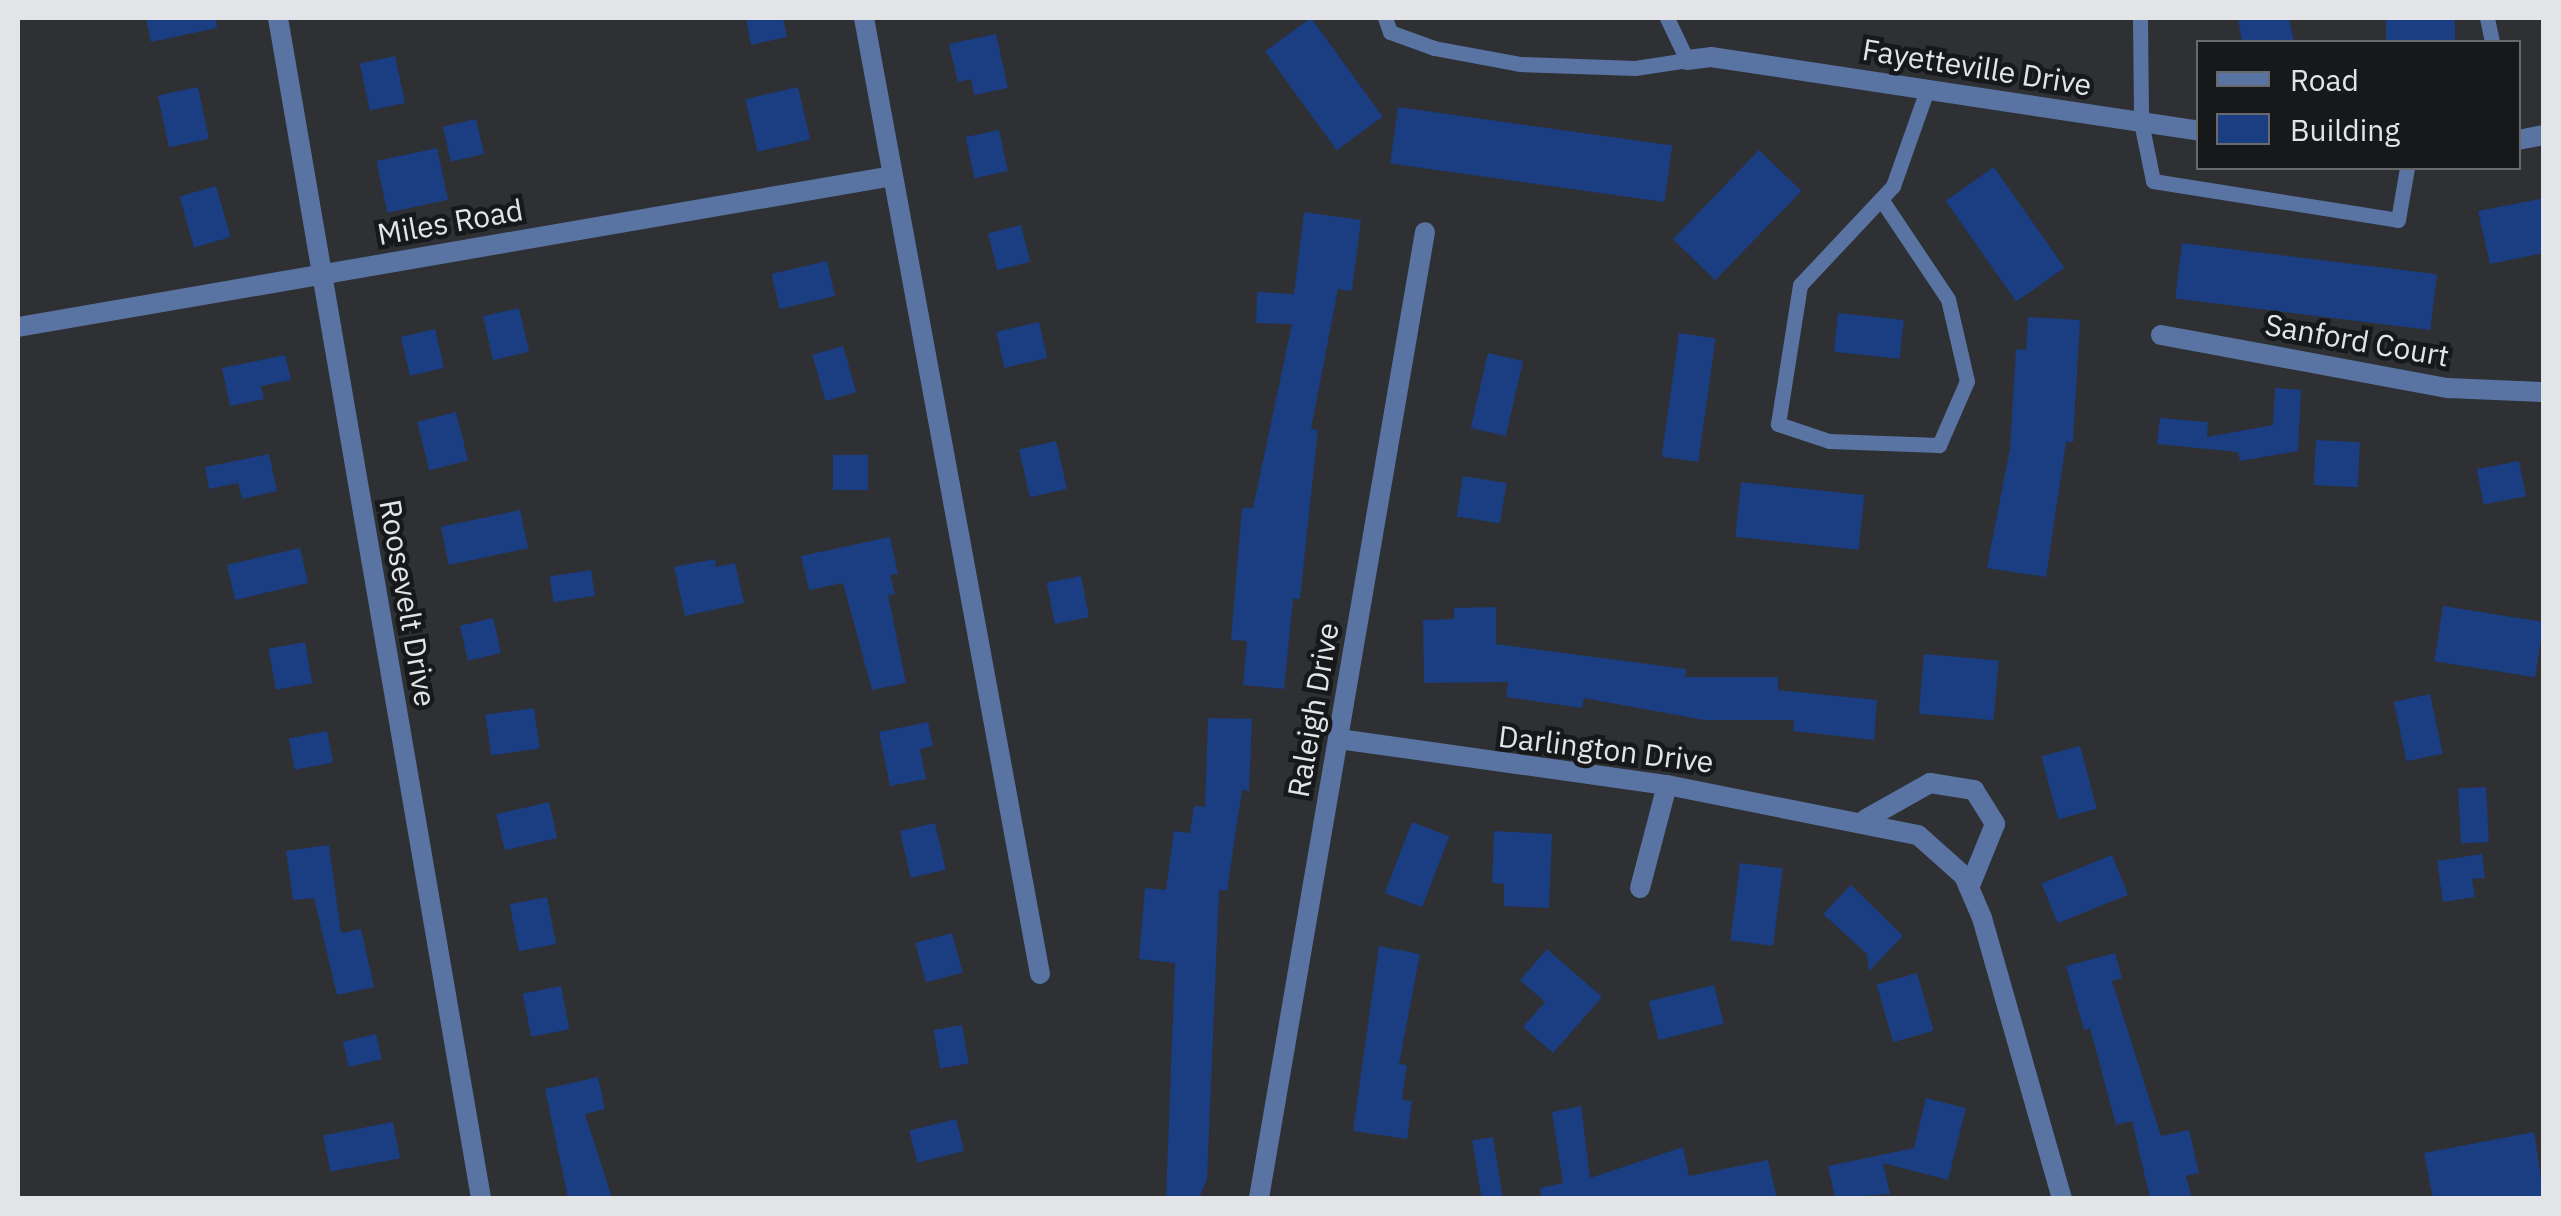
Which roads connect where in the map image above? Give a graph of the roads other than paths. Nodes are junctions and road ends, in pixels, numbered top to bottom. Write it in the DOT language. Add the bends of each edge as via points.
graph roads {
  1 [pos="278,18"];
  2 [pos="864,18"];
  3 [pos="1385,18"];
  4 [pos="1666,18"];
  5 [pos="2140,18"];
  6 [pos="1687,60"];
  7 [pos="1927,90"];
  8 [pos="2141,122"];
  9 [pos="2196,131"];
  10 [pos="2407,170"];
  11 [pos="892,176"];
  12 [pos="1881,199"];
  13 [pos="1426,232"];
  14 [pos="322,274"];
  15 [pos="18,327"];
  16 [pos="2161,335"];
  17 [pos="2544,392"];
  18 [pos="1339,739"];
  19 [pos="1667,785"];
  20 [pos="1866,819"];
  21 [pos="1640,888"];
  22 [pos="1969,888"];
  23 [pos="1040,974"];
  24 [pos="481,1198"];
  25 [pos="1259,1198"];
  26 [pos="2062,1198"];
  1 -- 14 [label="street, Roosevelt Drive"];
  2 -- 11 [label="street"];
  3 -- 6 [label="lane" via="1390,32 1434,48 1520,64 1634,68"];
  4 -- 6 [label="lane"];
  5 -- 8 [label="lane"];
  6 -- 7 [label="street, Fayetteville Drive" via="1711,57"];
  7 -- 8 [label="street, Fayetteville Drive"];
  7 -- 12 [label="lane" via="1894,186"];
  8 -- 9 [label="street, Fayetteville Drive"];
  8 -- 10 [label="lane" via="2153,180 2190,187 2398,220"];
  11 -- 14 [label="street, Miles Road"];
  11 -- 23 [label="street"];
  12 -- 12 [label="lane" via="1800,285 1778,424 1830,441 1939,445 1967,381 1948,298"];
  13 -- 18 [label="street, Raleigh Drive"];
  14 -- 15 [label="street, Miles Road"];
  14 -- 24 [label="street, Roosevelt Drive"];
  16 -- 17 [label="street, Sanford Court" via="2448,388"];
  18 -- 19 [label="street, Darlington Drive"];
  18 -- 25 [label="street, Raleigh Drive"];
  19 -- 20 [label="street, Darlington Drive"];
  19 -- 21 [label="street"];
  20 -- 22 [label="street, Darlington Drive" via="1918,835"];
  20 -- 22 [label="street" via="1930,783 1974,790 1995,824"];
  22 -- 26 [label="street, Darlington Drive"];
}
